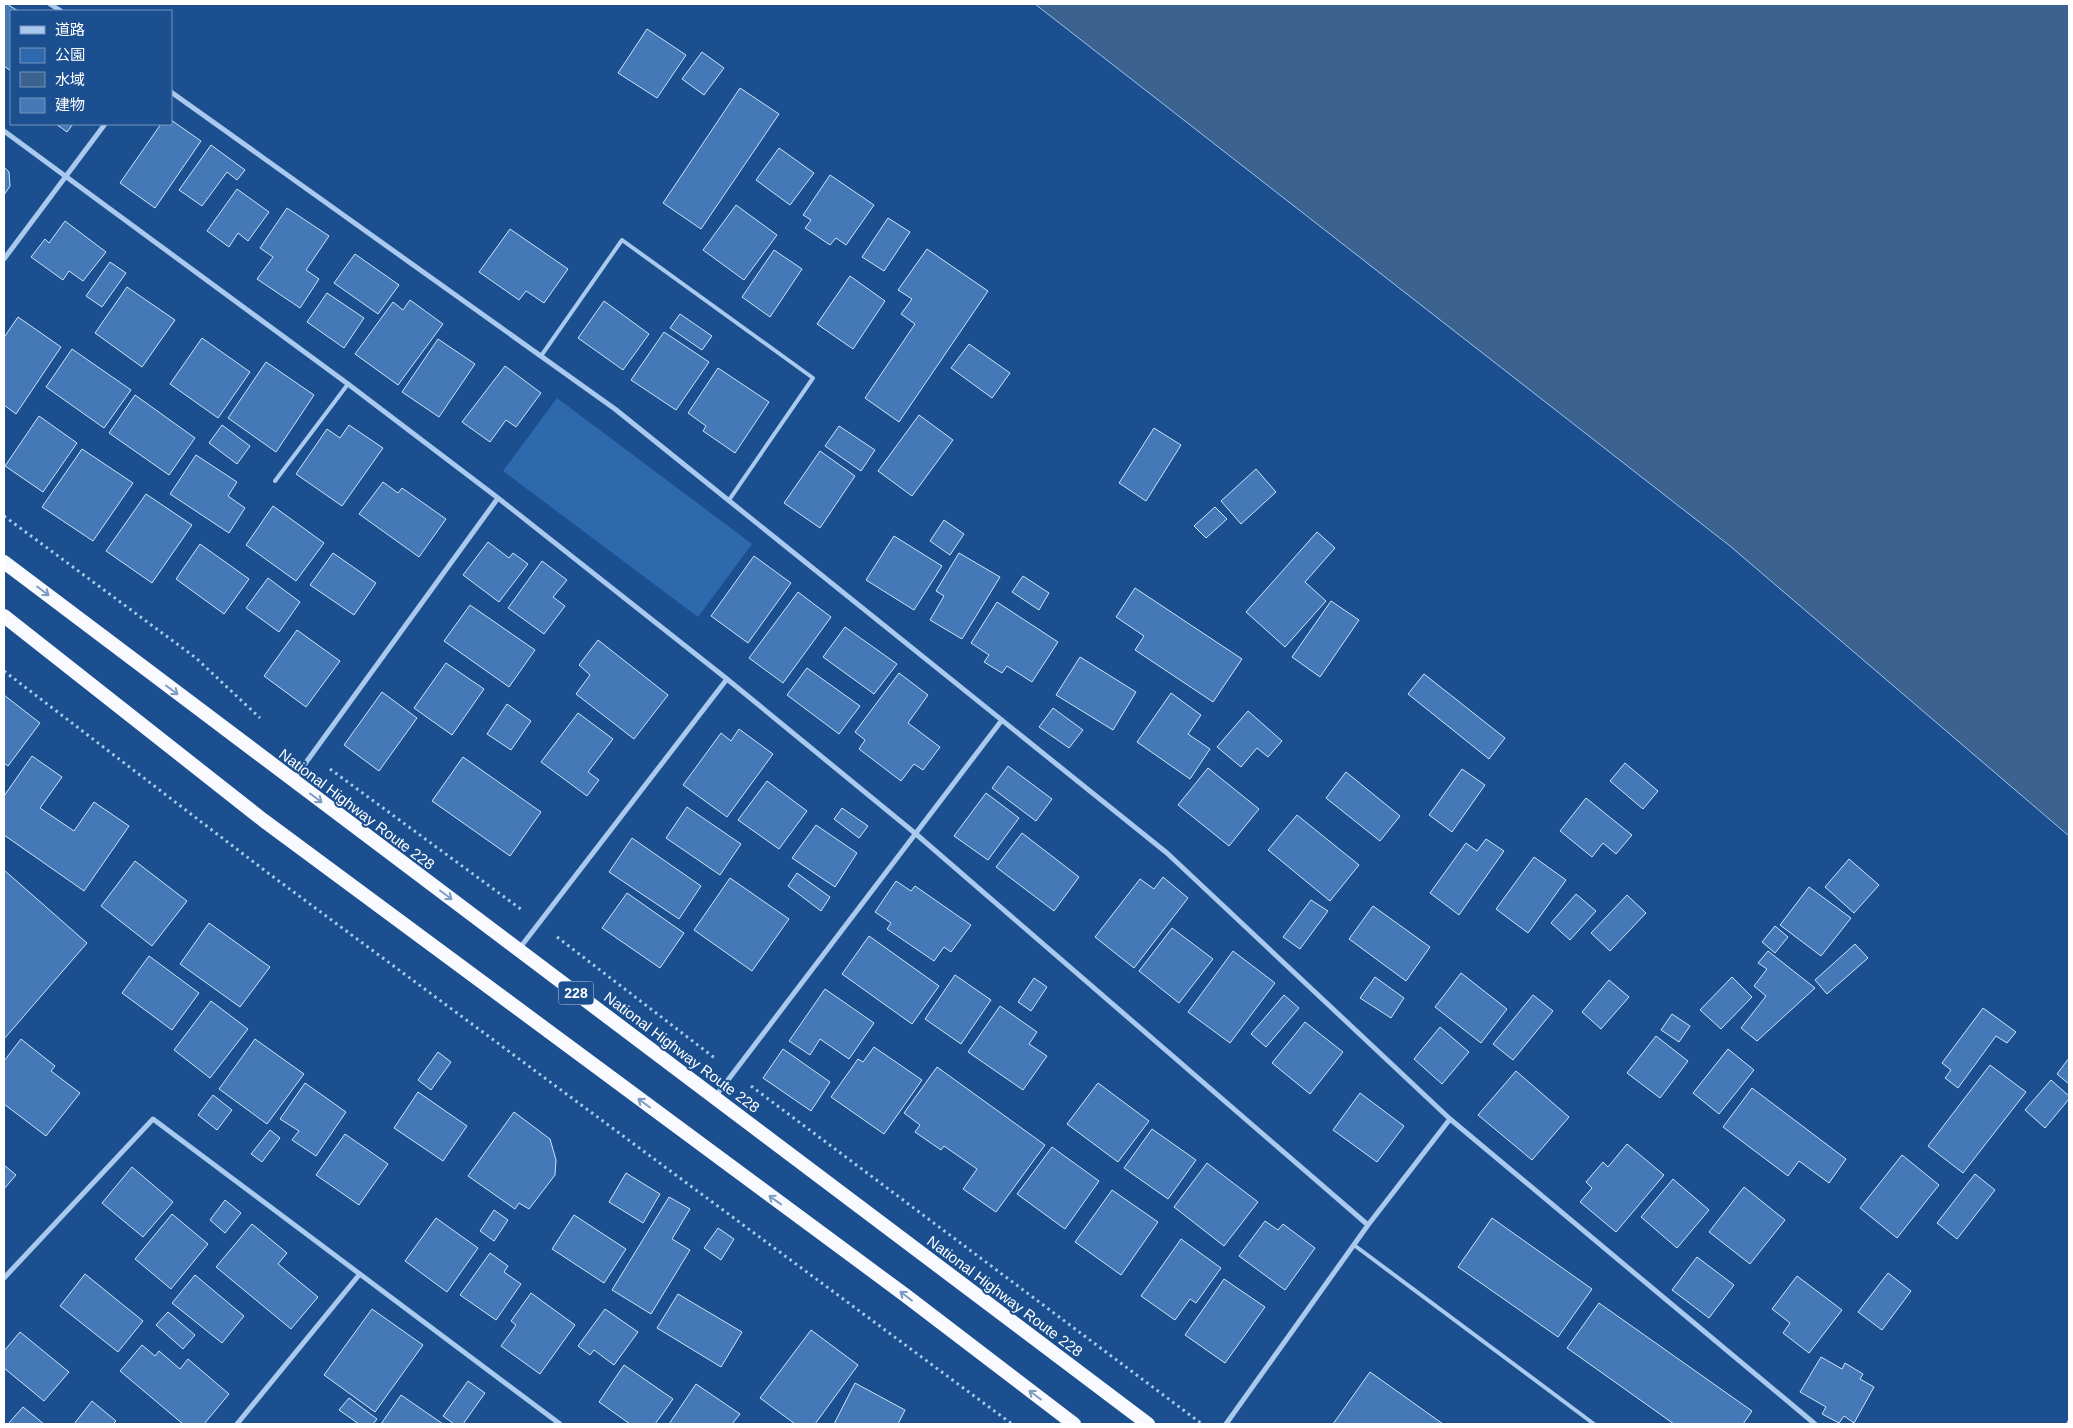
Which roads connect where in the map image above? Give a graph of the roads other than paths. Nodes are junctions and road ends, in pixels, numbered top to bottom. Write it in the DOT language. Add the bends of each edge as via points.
graph roads {
  1 [pos="172,93"];
  2 [pos="104,125"];
  3 [pos="4,131"];
  4 [pos="65,177"];
  5 [pos="4,259"];
  6 [pos="541,356"];
  7 [pos="348,384"];
  8 [pos="275,480"];
  9 [pos="498,498"];
  10 [pos="729,500"];
  11 [pos="4,562"];
  12 [pos="4,616"];
  13 [pos="728,679"];
  14 [pos="1002,720"];
  15 [pos="292,781"];
  16 [pos="916,834"];
  17 [pos="519,950"];
  18 [pos="715,1097"];
  19 [pos="1450,1119"];
  20 [pos="1368,1225"];
  21 [pos="1354,1245"];
  22 [pos="359,1275"];
  23 [pos="4,1278"];
  24 [pos="237,1424"];
  25 [pos="560,1424"];
  26 [pos="1074,1424"];
  27 [pos="1148,1424"];
  28 [pos="1226,1424"];
  29 [pos="1594,1424"];
  30 [pos="1815,1424"];
  1 -- 6 [label="street"];
  2 -- 4 [label="street"];
  3 -- 4 [label="street"];
  4 -- 5 [label="street"];
  4 -- 7 [label="street"];
  6 -- 10 [label="street" via="615,409"];
  6 -- 10 [label="lane" via="622,240 813,378"];
  7 -- 8 [label="lane"];
  7 -- 9 [label="street"];
  9 -- 13 [label="street"];
  9 -- 15 [label="street"];
  10 -- 14 [label="street"];
  11 -- 15 [label="highway, National Highway Route 228 / 228, one-way"];
  26 -- 12 [label="highway, one-way" via="905,1295 263,820"];
  13 -- 16 [label="street"];
  13 -- 17 [label="street"];
  14 -- 16 [label="street"];
  14 -- 19 [label="street" via="1167,853"];
  15 -- 17 [label="highway, National Highway Route 228 / 228, one-way"];
  16 -- 18 [label="street"];
  16 -- 20 [label="street"];
  17 -- 18 [label="highway, National Highway Route 228 / 228"];
  18 -- 27 [label="highway, National Highway Route 228 / 228"];
  19 -- 20 [label="street"];
  19 -- 30 [label="street"];
  20 -- 21 [label="street"];
  21 -- 28 [label="street"];
  21 -- 29 [label="lane"];
  22 -- 23 [label="street" via="153,1119"];
  22 -- 24 [label="street"];
  22 -- 25 [label="street"];
}
